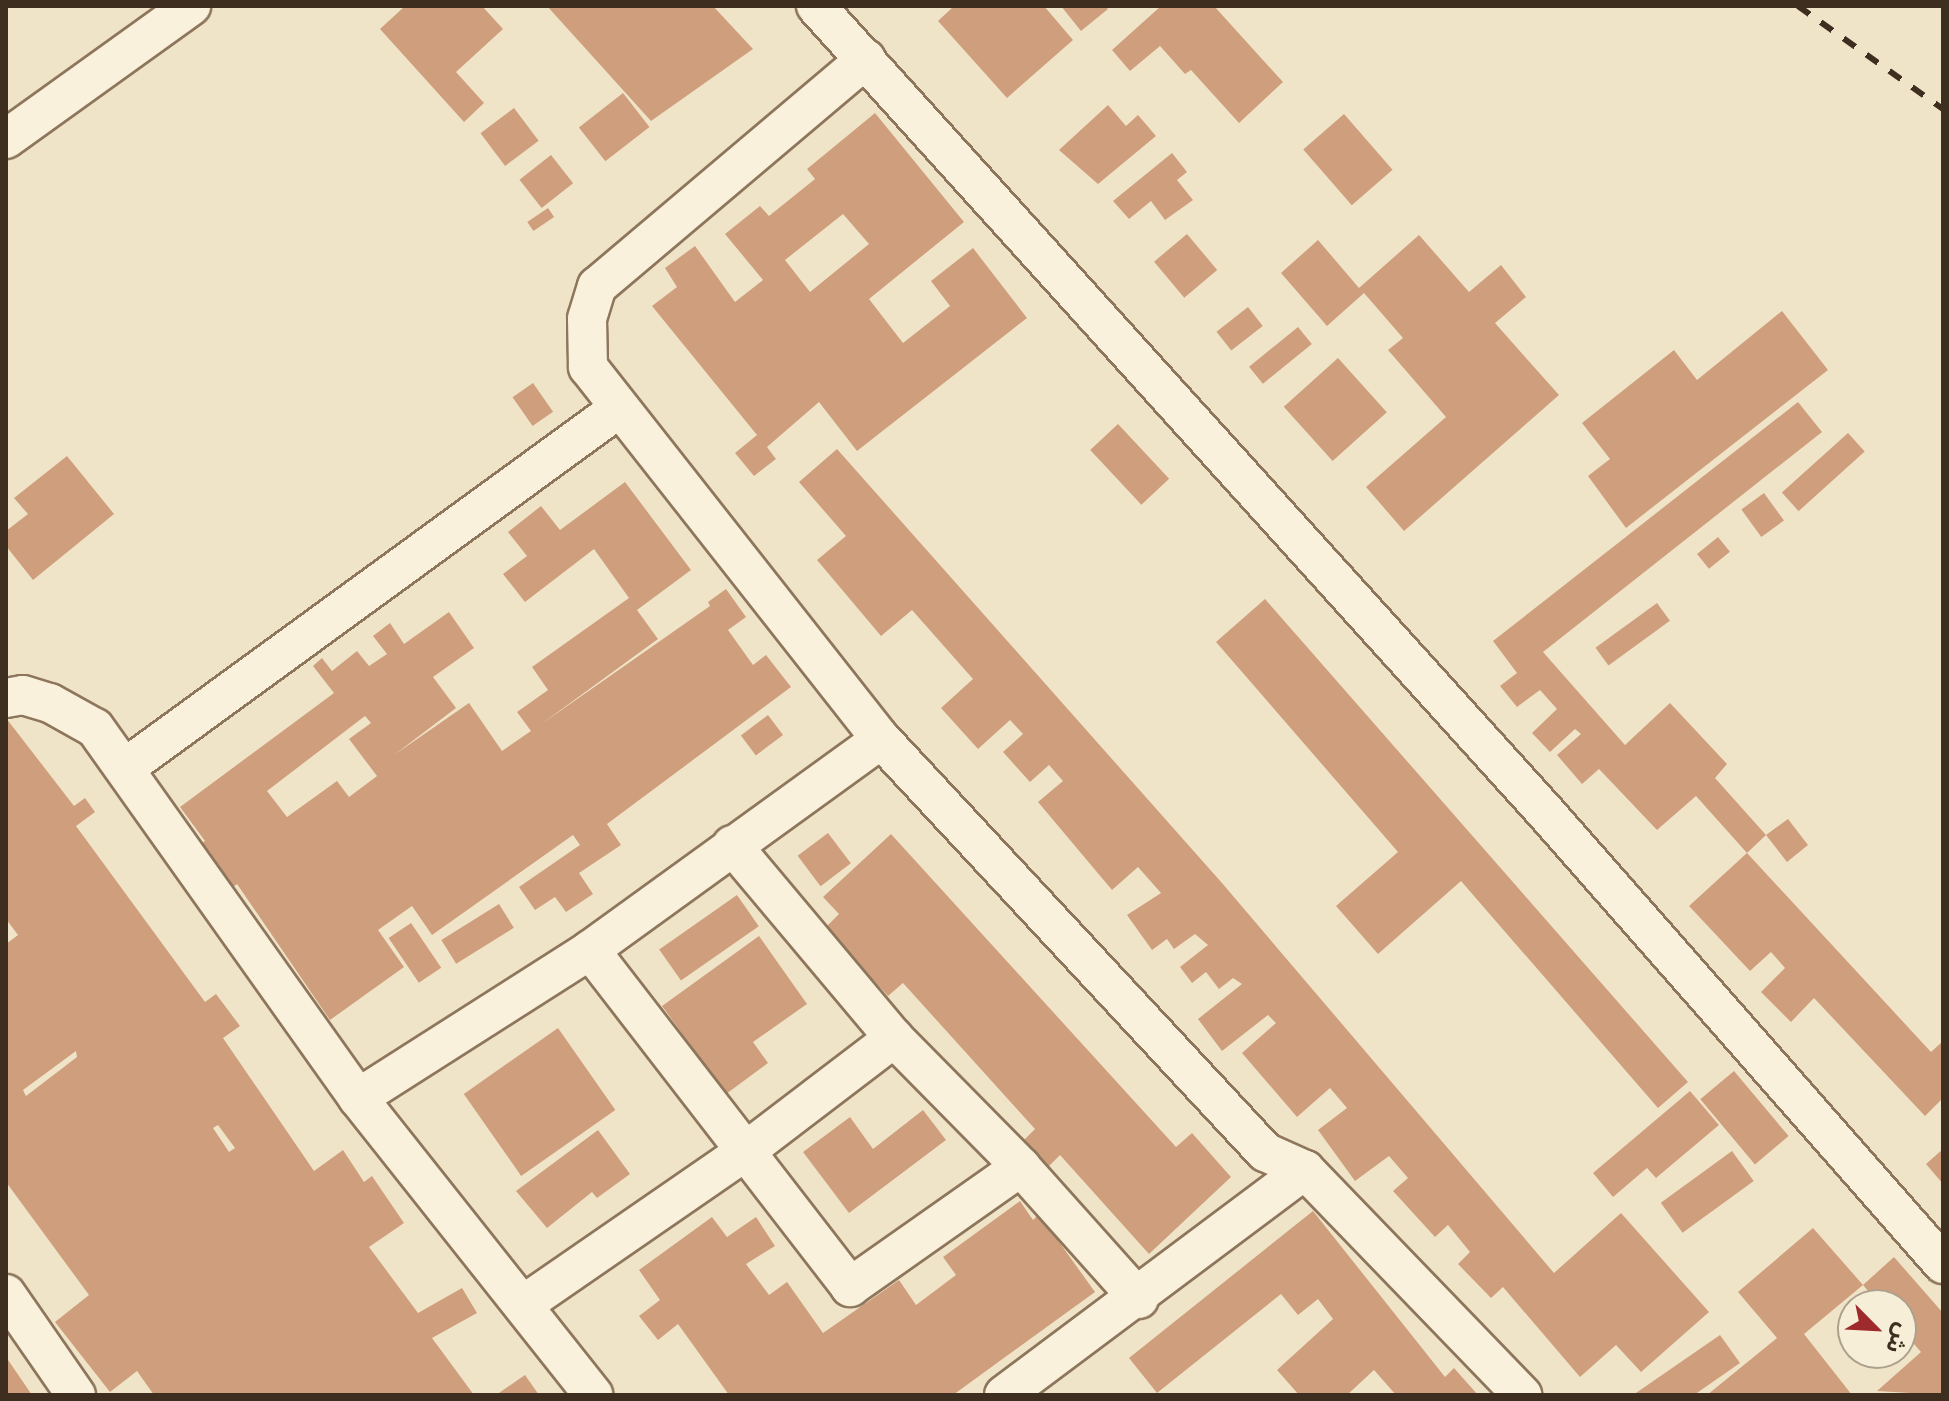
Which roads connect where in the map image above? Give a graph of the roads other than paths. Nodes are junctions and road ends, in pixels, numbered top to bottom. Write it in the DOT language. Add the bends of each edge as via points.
graph roads {
  1 [pos="191,6"];
  2 [pos="816,6"];
  3 [pos="866,59"];
  4 [pos="6,139"];
  5 [pos="618,409"];
  6 [pos="6,698"];
  7 [pos="881,739"];
  8 [pos="125,768"];
  9 [pos="732,845"];
  10 [pos="590,950"];
  11 [pos="894,1038"];
  12 [pos="358,1098"];
  13 [pos="747,1150"];
  14 [pos="1021,1167"];
  15 [pos="1305,1170"];
  16 [pos="1943,1264"];
  17 [pos="6,1294"];
  18 [pos="1139,1299"];
  19 [pos="524,1304"];
  20 [pos="76,1395"];
  21 [pos="593,1395"];
  22 [pos="1004,1395"];
  23 [pos="1522,1395"];
  1 -- 4 [label="street"];
  2 -- 3 [label="street"];
  3 -- 5 [label="street" via="597,286 587,319 588,367"];
  3 -- 16 [label="street" via="1548,815"];
  5 -- 7 [label="street"];
  5 -- 8 [label="street"];
  6 -- 8 [label="street" via="23,695 76,713 95,728"];
  7 -- 9 [label="street"];
  7 -- 15 [label="street" via="1265,1152"];
  8 -- 12 [label="street"];
  9 -- 10 [label="street"];
  9 -- 11 [label="street"];
  10 -- 12 [label="street"];
  10 -- 13 [label="street"];
  11 -- 13 [label="street"];
  11 -- 14 [label="street"];
  12 -- 19 [label="street"];
  13 -- 14 [label="street" via="850,1287"];
  13 -- 19 [label="street"];
  14 -- 18 [label="street"];
  15 -- 18 [label="street"];
  15 -- 23 [label="street"];
  17 -- 20 [label="street"];
  18 -- 22 [label="street"];
  19 -- 21 [label="street"];
}
